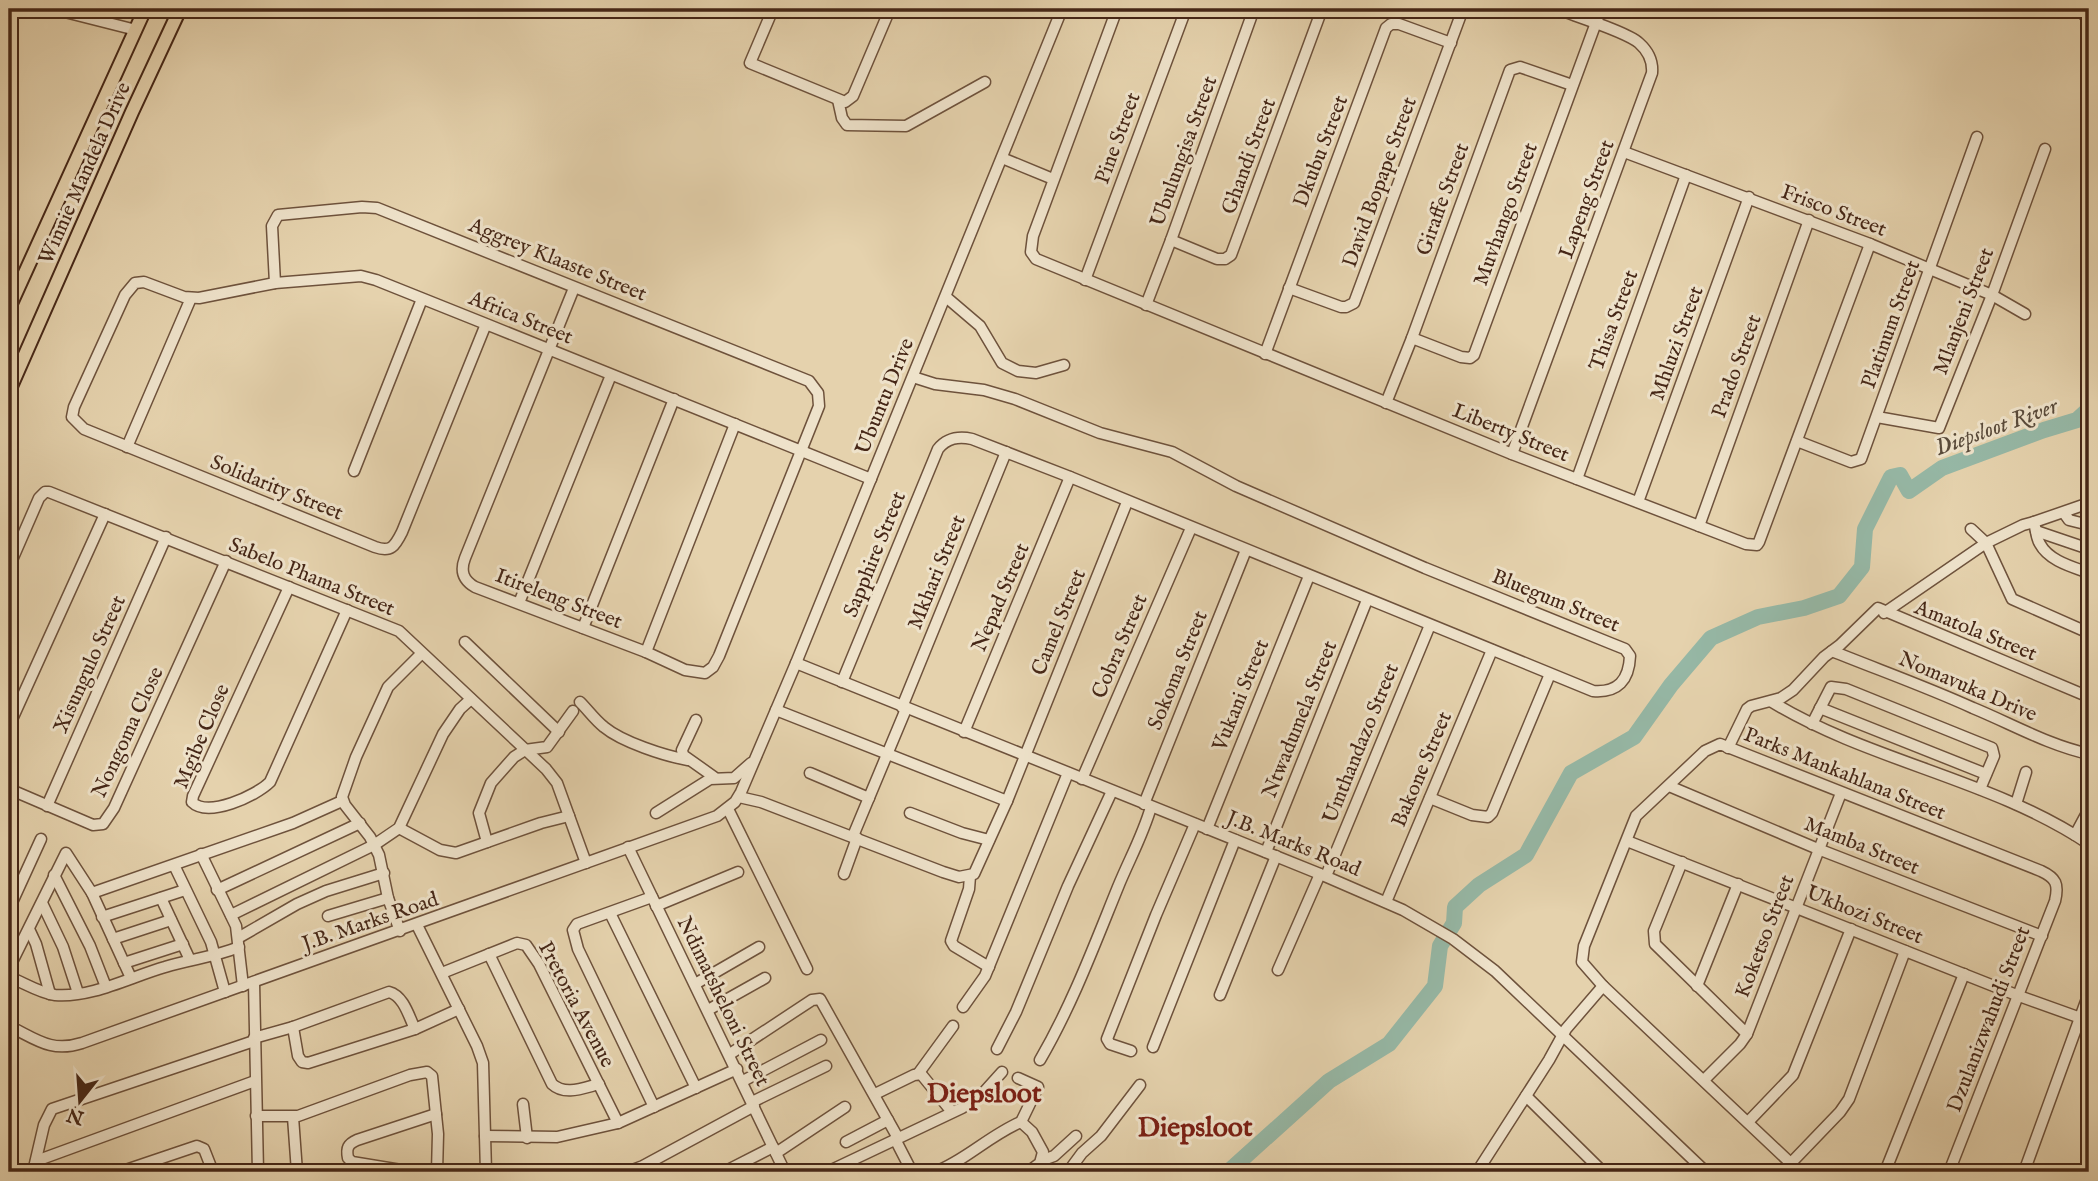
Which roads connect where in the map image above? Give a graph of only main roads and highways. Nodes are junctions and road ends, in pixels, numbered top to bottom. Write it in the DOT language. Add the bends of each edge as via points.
graph roads {
  1 [pos="145,9"];
  2 [pos="180,9"];
  3 [pos="9,308"];
  4 [pos="9,391"];
  1 -- 3 [label="main road, Winnie Mandela Drive"];
  2 -- 4 [label="main road, Winnie Mandela Drive"];
}
